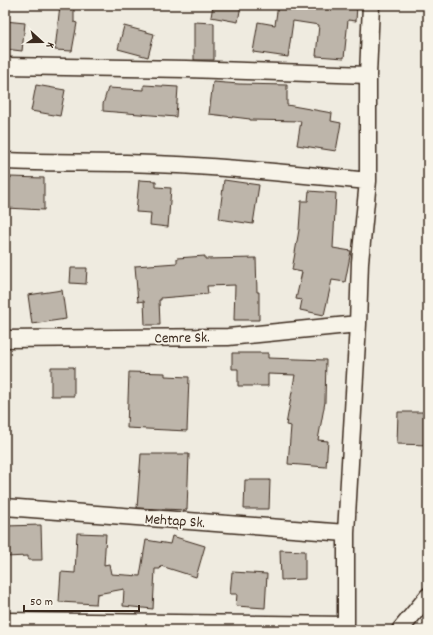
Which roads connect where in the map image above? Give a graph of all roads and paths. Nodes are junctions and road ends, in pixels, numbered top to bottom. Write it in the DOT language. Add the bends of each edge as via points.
graph roads {
  1 [pos="371,5"];
  2 [pos="5,66"];
  3 [pos="368,75"];
  4 [pos="5,161"];
  5 [pos="368,181"];
  6 [pos="358,324"];
  7 [pos="5,339"];
  8 [pos="5,507"];
  9 [pos="346,533"];
  10 [pos="428,596"];
  11 [pos="422,611"];
  12 [pos="5,621"];
  13 [pos="346,627"];
  14 [pos="400,630"];
  1 -- 3 [label="street"];
  2 -- 3 [label="street"];
  3 -- 5 [label="street"];
  4 -- 5 [label="street" via="195,166"];
  5 -- 6 [label="street" via="360,262"];
  6 -- 7 [label="street, Cemre Sk." via="228,337"];
  6 -- 9 [label="street"];
  8 -- 9 [label="street, Mehtap Sk."];
  9 -- 13 [label="street"];
  10 -- 11 [label="street"];
  11 -- 14 [label="street"];
  12 -- 13 [label="street"];
}
